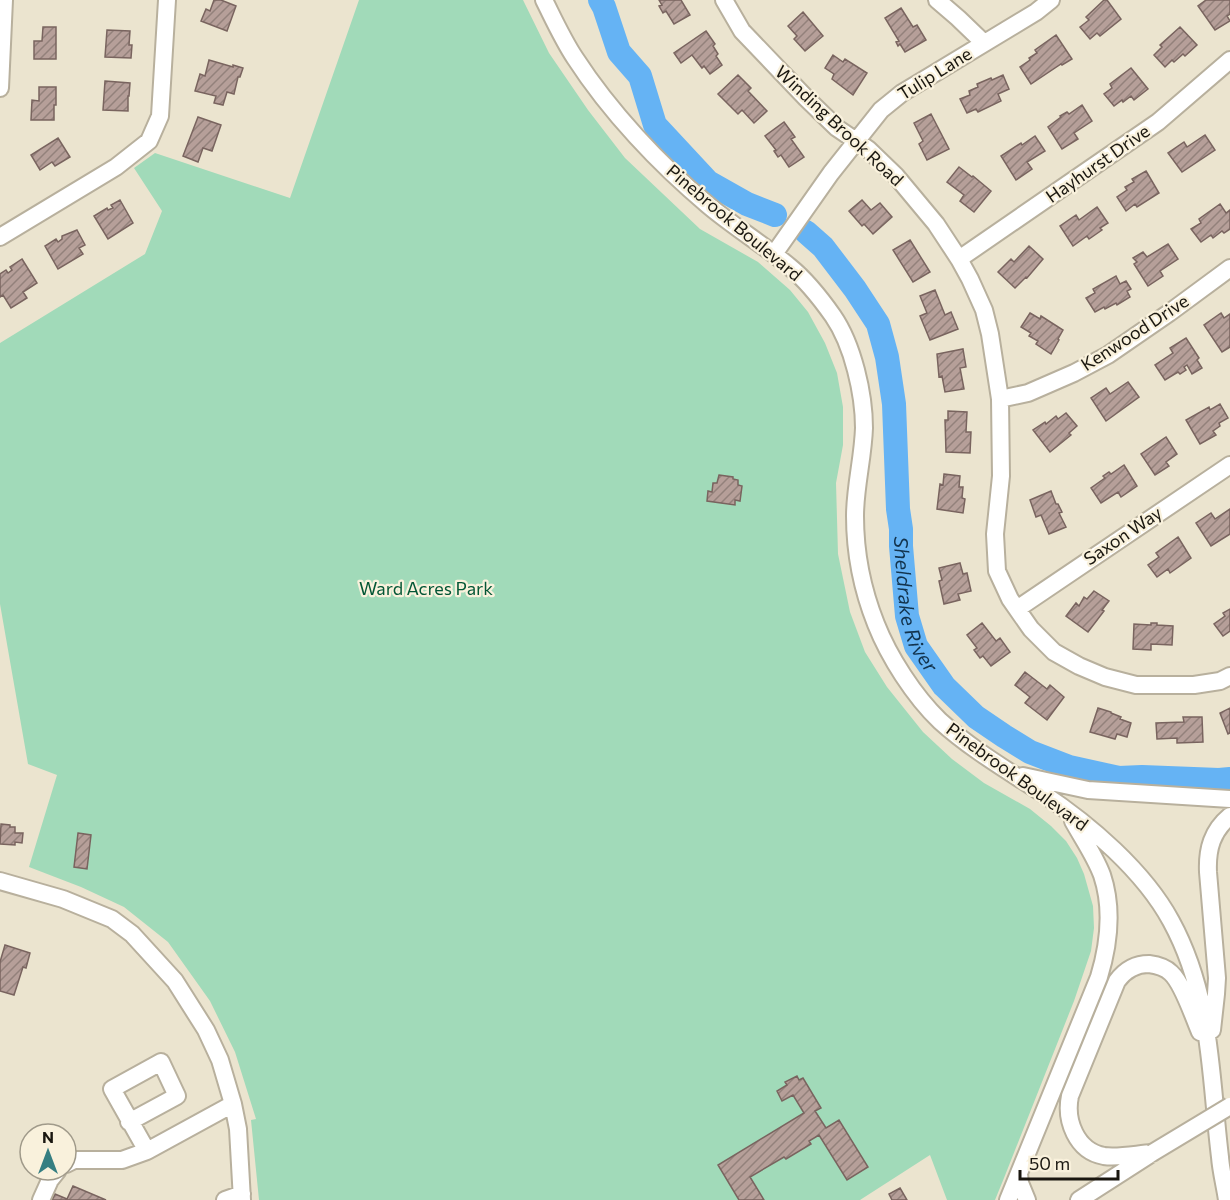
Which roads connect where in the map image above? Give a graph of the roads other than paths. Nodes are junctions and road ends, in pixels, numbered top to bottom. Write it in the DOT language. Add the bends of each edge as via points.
graph roads {
  1 [pos="4,0"];
  2 [pos="167,0"];
  3 [pos="544,0"];
  4 [pos="724,0"];
  5 [pos="937,0"];
  6 [pos="1051,0"];
  7 [pos="984,43"];
  8 [pos="1230,60"];
  9 [pos="0,88"];
  10 [pos="856,141"];
  11 [pos="0,237"];
  12 [pos="774,254"];
  13 [pos="959,259"];
  14 [pos="1230,268"];
  15 [pos="1000,399"];
  16 [pos="1230,465"];
  17 [pos="1017,609"];
  18 [pos="1230,675"];
  19 [pos="1014,774"];
  20 [pos="1230,800"];
  21 [pos="1068,813"];
  22 [pos="1230,816"];
  23 [pos="0,881"];
  24 [pos="1209,1052"];
  25 [pos="233,1104"];
  26 [pos="1230,1106"];
  27 [pos="129,1122"];
  28 [pos="147,1151"];
  29 [pos="1152,1153"];
  30 [pos="1220,1159"];
  31 [pos="78,1160"];
  32 [pos="1019,1174"];
  33 [pos="49,1182"];
  34 [pos="242,1197"];
  35 [pos="41,1200"];
  36 [pos="225,1200"];
  37 [pos="1008,1200"];
  38 [pos="1027,1200"];
  39 [pos="1079,1200"];
  40 [pos="1218,1200"];
  41 [pos="1227,1200"];
  1 -- 9 [label="street"];
  2 -- 11 [label="street" via="160,116 149,141 116,167"];
  3 -- 12 [label="street, Pinebrook Boulevard" via="575,58 652,154 709,206"];
  4 -- 10 [label="street, Winding Brook Road" via="742,32 837,128"];
  5 -- 7 [label="street"];
  6 -- 7 [label="street, Tulip Lane"];
  7 -- 10 [label="street, Tulip Lane" via="902,93 881,110"];
  8 -- 13 [label="street, Hayhurst Drive" via="1158,122"];
  10 -- 12 [label="street, Tulip Lane"];
  10 -- 13 [label="street, Winding Brook Road" via="896,176"];
  12 -- 19 [label="street, Pinebrook Boulevard" via="809,285 836,320 855,367 864,428 856,492 857,550 864,587 884,644 911,687 938,718"];
  13 -- 15 [label="street, Winding Brook Road" via="984,310"];
  14 -- 15 [label="street, Kenwood Drive" via="1108,355 1028,393"];
  15 -- 17 [label="street, Winding Brook Road" via="997,571"];
  16 -- 17 [label="street, Saxon Way"];
  17 -- 18 [label="street, Winding Brook Road" via="1054,652 1105,677 1136,685 1194,685 1220,681"];
  19 -- 20 [label="street" via="1096,790"];
  19 -- 21 [label="street, Pinebrook Boulevard"];
  21 -- 24 [label="street, Pinebrook Boulevard" via="1134,871 1160,903 1196,982"];
  21 -- 32 [label="street" via="1102,876 1108,910 1107,943 1099,977"];
  22 -- 24 [label="street" via="1216,831 1208,854 1217,978"];
  23 -- 25 [label="street" via="63,898 112,919 132,934 175,981 206,1030"];
  24 -- 29 [label="street" via="1171,973 1145,964 1128,969 1116,981 1070,1096 1068,1115 1075,1134 1095,1153"];
  24 -- 30 [label="street, Pinebrook Boulevard"];
  25 -- 28 [label="street"];
  25 -- 34 [label="street"];
  26 -- 29 [label="street, bridge"];
  27 -- 28 [label="street"];
  28 -- 31 [label="street" via="122,1160"];
  29 -- 39 [label="street"];
  30 -- 40 [label="street, Pinebrook Boulevard"];
  30 -- 41 [label="street, Pinebrook Boulevard"];
  32 -- 37 [label="street"];
  32 -- 38 [label="street"];
  33 -- 35 [label="street"];
  34 -- 36 [label="street"];
}
